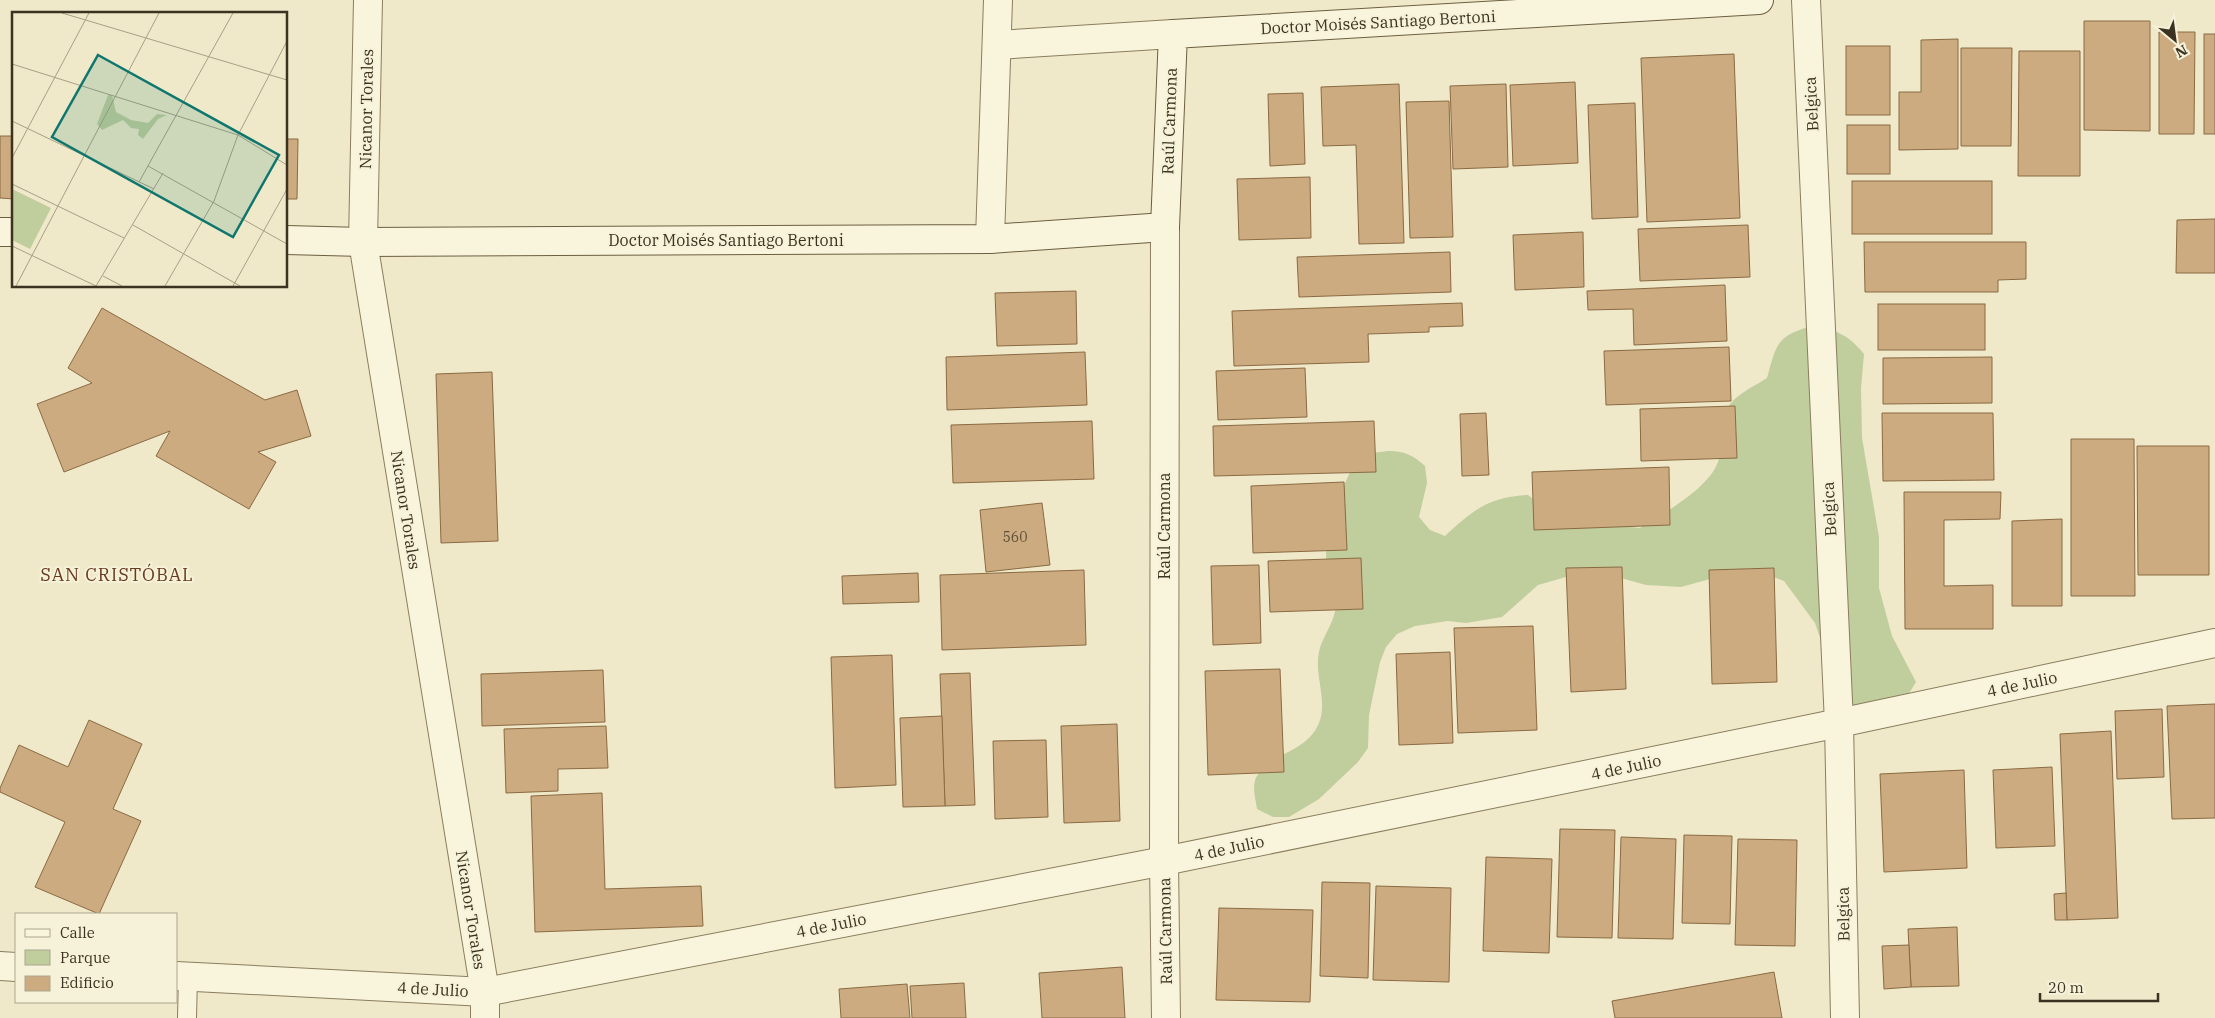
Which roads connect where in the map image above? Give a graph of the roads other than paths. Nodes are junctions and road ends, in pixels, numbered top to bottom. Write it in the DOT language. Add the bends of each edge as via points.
graph roads {
  1 [pos="368,0"];
  2 [pos="998,0"];
  3 [pos="1759,0"];
  4 [pos="1806,0"];
  5 [pos="1173,34"];
  6 [pos="997,45"];
  7 [pos="1165,227"];
  8 [pos="990,239"];
  9 [pos="288,240"];
  10 [pos="363,242"];
  11 [pos="2215,643"];
  12 [pos="1839,723"];
  13 [pos="1164,861"];
  14 [pos="0,966"];
  15 [pos="15,966"];
  16 [pos="182,976"];
  17 [pos="485,1005"];
  18 [pos="187,1018"];
  19 [pos="1166,1018"];
  20 [pos="1845,1018"];
  1 -- 10 [label="street, Nicanor Torales"];
  2 -- 6 [label="street"];
  3 -- 5 [label="street, Doctor Moisés Santiago Bertoni"];
  4 -- 12 [label="street, Belgica"];
  5 -- 6 [label="street, Doctor Moisés Santiago Bertoni"];
  5 -- 7 [label="street, Raúl Carmona"];
  6 -- 8 [label="street"];
  7 -- 8 [label="street, Doctor Moisés Santiago Bertoni"];
  7 -- 13 [label="street, Raúl Carmona"];
  8 -- 10 [label="street, Doctor Moisés Santiago Bertoni"];
  9 -- 10 [label="street, Doctor Moisés Santiago Bertoni"];
  10 -- 17 [label="street, Nicanor Torales"];
  11 -- 12 [label="street, 4 de Julio"];
  12 -- 13 [label="street, 4 de Julio"];
  12 -- 20 [label="street, Belgica"];
  13 -- 17 [label="street, 4 de Julio"];
  13 -- 19 [label="street, Raúl Carmona"];
  14 -- 15 [label="street"];
  16 -- 17 [label="street, 4 de Julio"];
  16 -- 18 [label="lane"];
}
